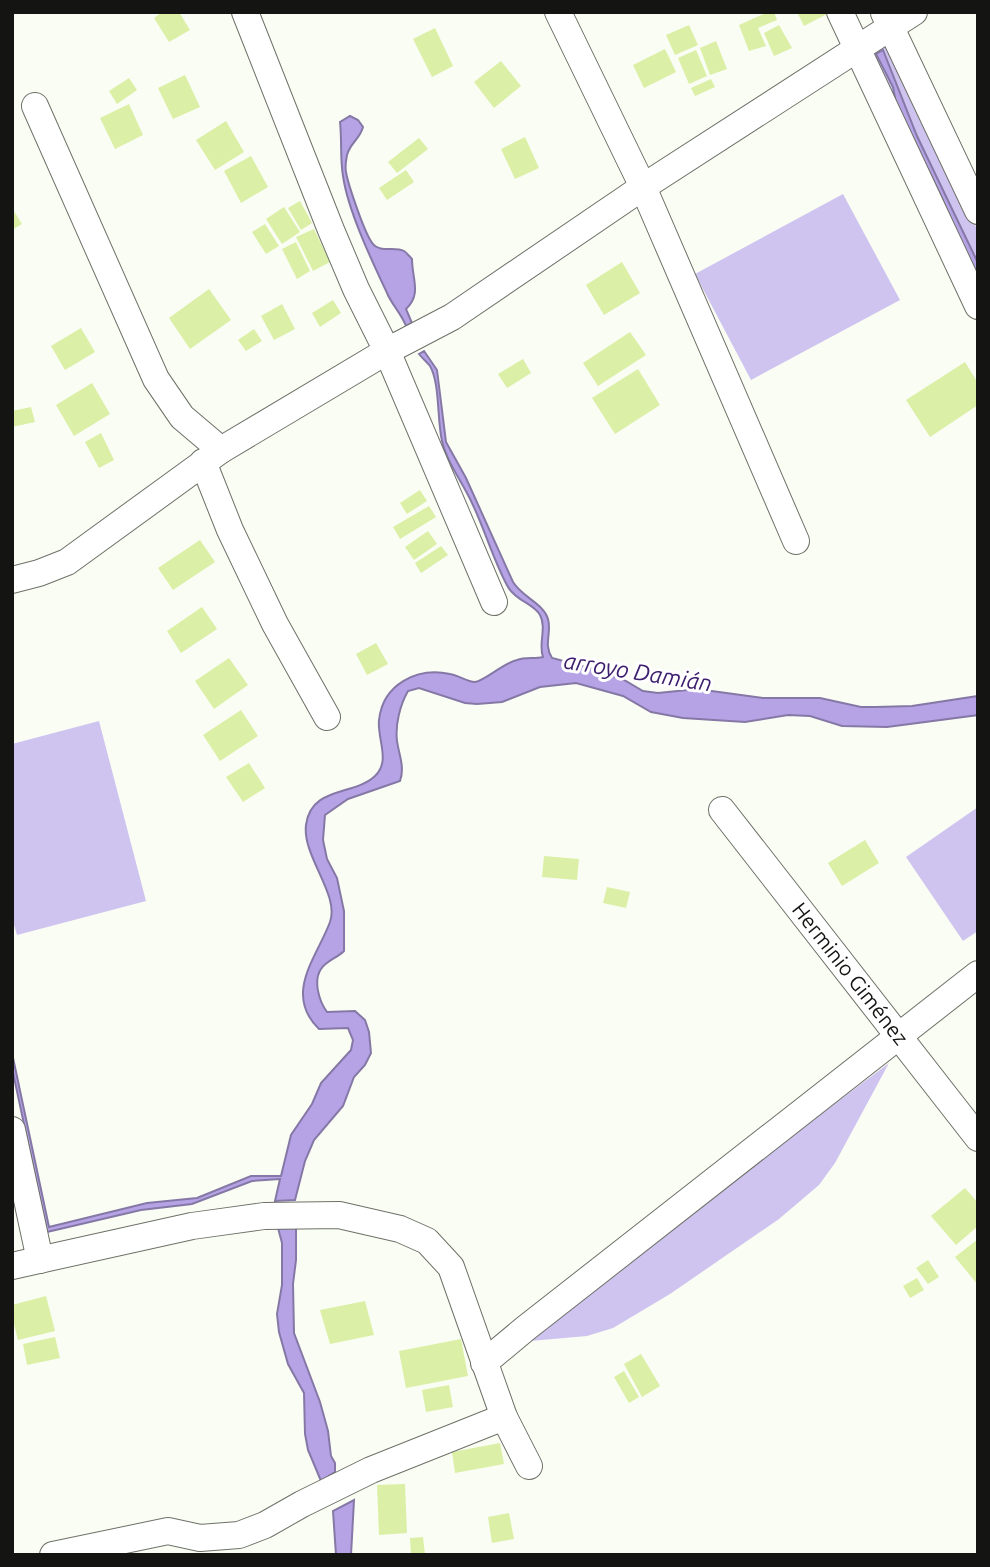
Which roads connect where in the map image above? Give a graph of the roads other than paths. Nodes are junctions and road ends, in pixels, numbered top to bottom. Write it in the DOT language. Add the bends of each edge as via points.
graph roads {
  1 [pos="245,12"];
  2 [pos="558,12"];
  3 [pos="840,12"];
  4 [pos="914,12"];
  5 [pos="888,20"];
  6 [pos="857,49"];
  7 [pos="35,106"];
  8 [pos="643,187"];
  9 [pos="978,211"];
  10 [pos="978,306"];
  11 [pos="387,351"];
  12 [pos="212,456"];
  13 [pos="796,541"];
  14 [pos="12,580"];
  15 [pos="494,602"];
  16 [pos="327,717"];
  17 [pos="722,810"];
  18 [pos="978,974"];
  19 [pos="898,1035"];
  20 [pos="12,1130"];
  21 [pos="978,1138"];
  22 [pos="40,1260"];
  23 [pos="12,1266"];
  24 [pos="484,1363"];
  25 [pos="504,1417"];
  26 [pos="529,1466"];
  27 [pos="117,1547"];
  28 [pos="53,1555"];
  1 -- 11 [label="street" via="331,230"];
  2 -- 8 [label="street"];
  3 -- 6 [label="street"];
  4 -- 5 [label="street"];
  5 -- 6 [label="street"];
  5 -- 9 [label="street"];
  6 -- 8 [label="street"];
  6 -- 10 [label="street"];
  7 -- 12 [label="street" via="156,379"];
  8 -- 11 [label="street" via="452,317"];
  8 -- 13 [label="street"];
  11 -- 12 [label="street"];
  11 -- 15 [label="street"];
  12 -- 14 [label="street" via="67,562"];
  12 -- 16 [label="street" via="230,530"];
  17 -- 19 [label="street, Herminio Giménez"];
  18 -- 19 [label="street"];
  19 -- 21 [label="street, Herminio Giménez"];
  19 -- 24 [label="street"];
  20 -- 22 [label="street"];
  22 -- 23 [label="street"];
  22 -- 24 [label="street" via="192,1226 264,1216 339,1215 400,1229 428,1241 450,1267"];
  24 -- 25 [label="street"];
  25 -- 26 [label="street"];
  25 -- 27 [label="street" via="371,1470 239,1535 200,1538 168,1531"];
  27 -- 28 [label="street"];
}
